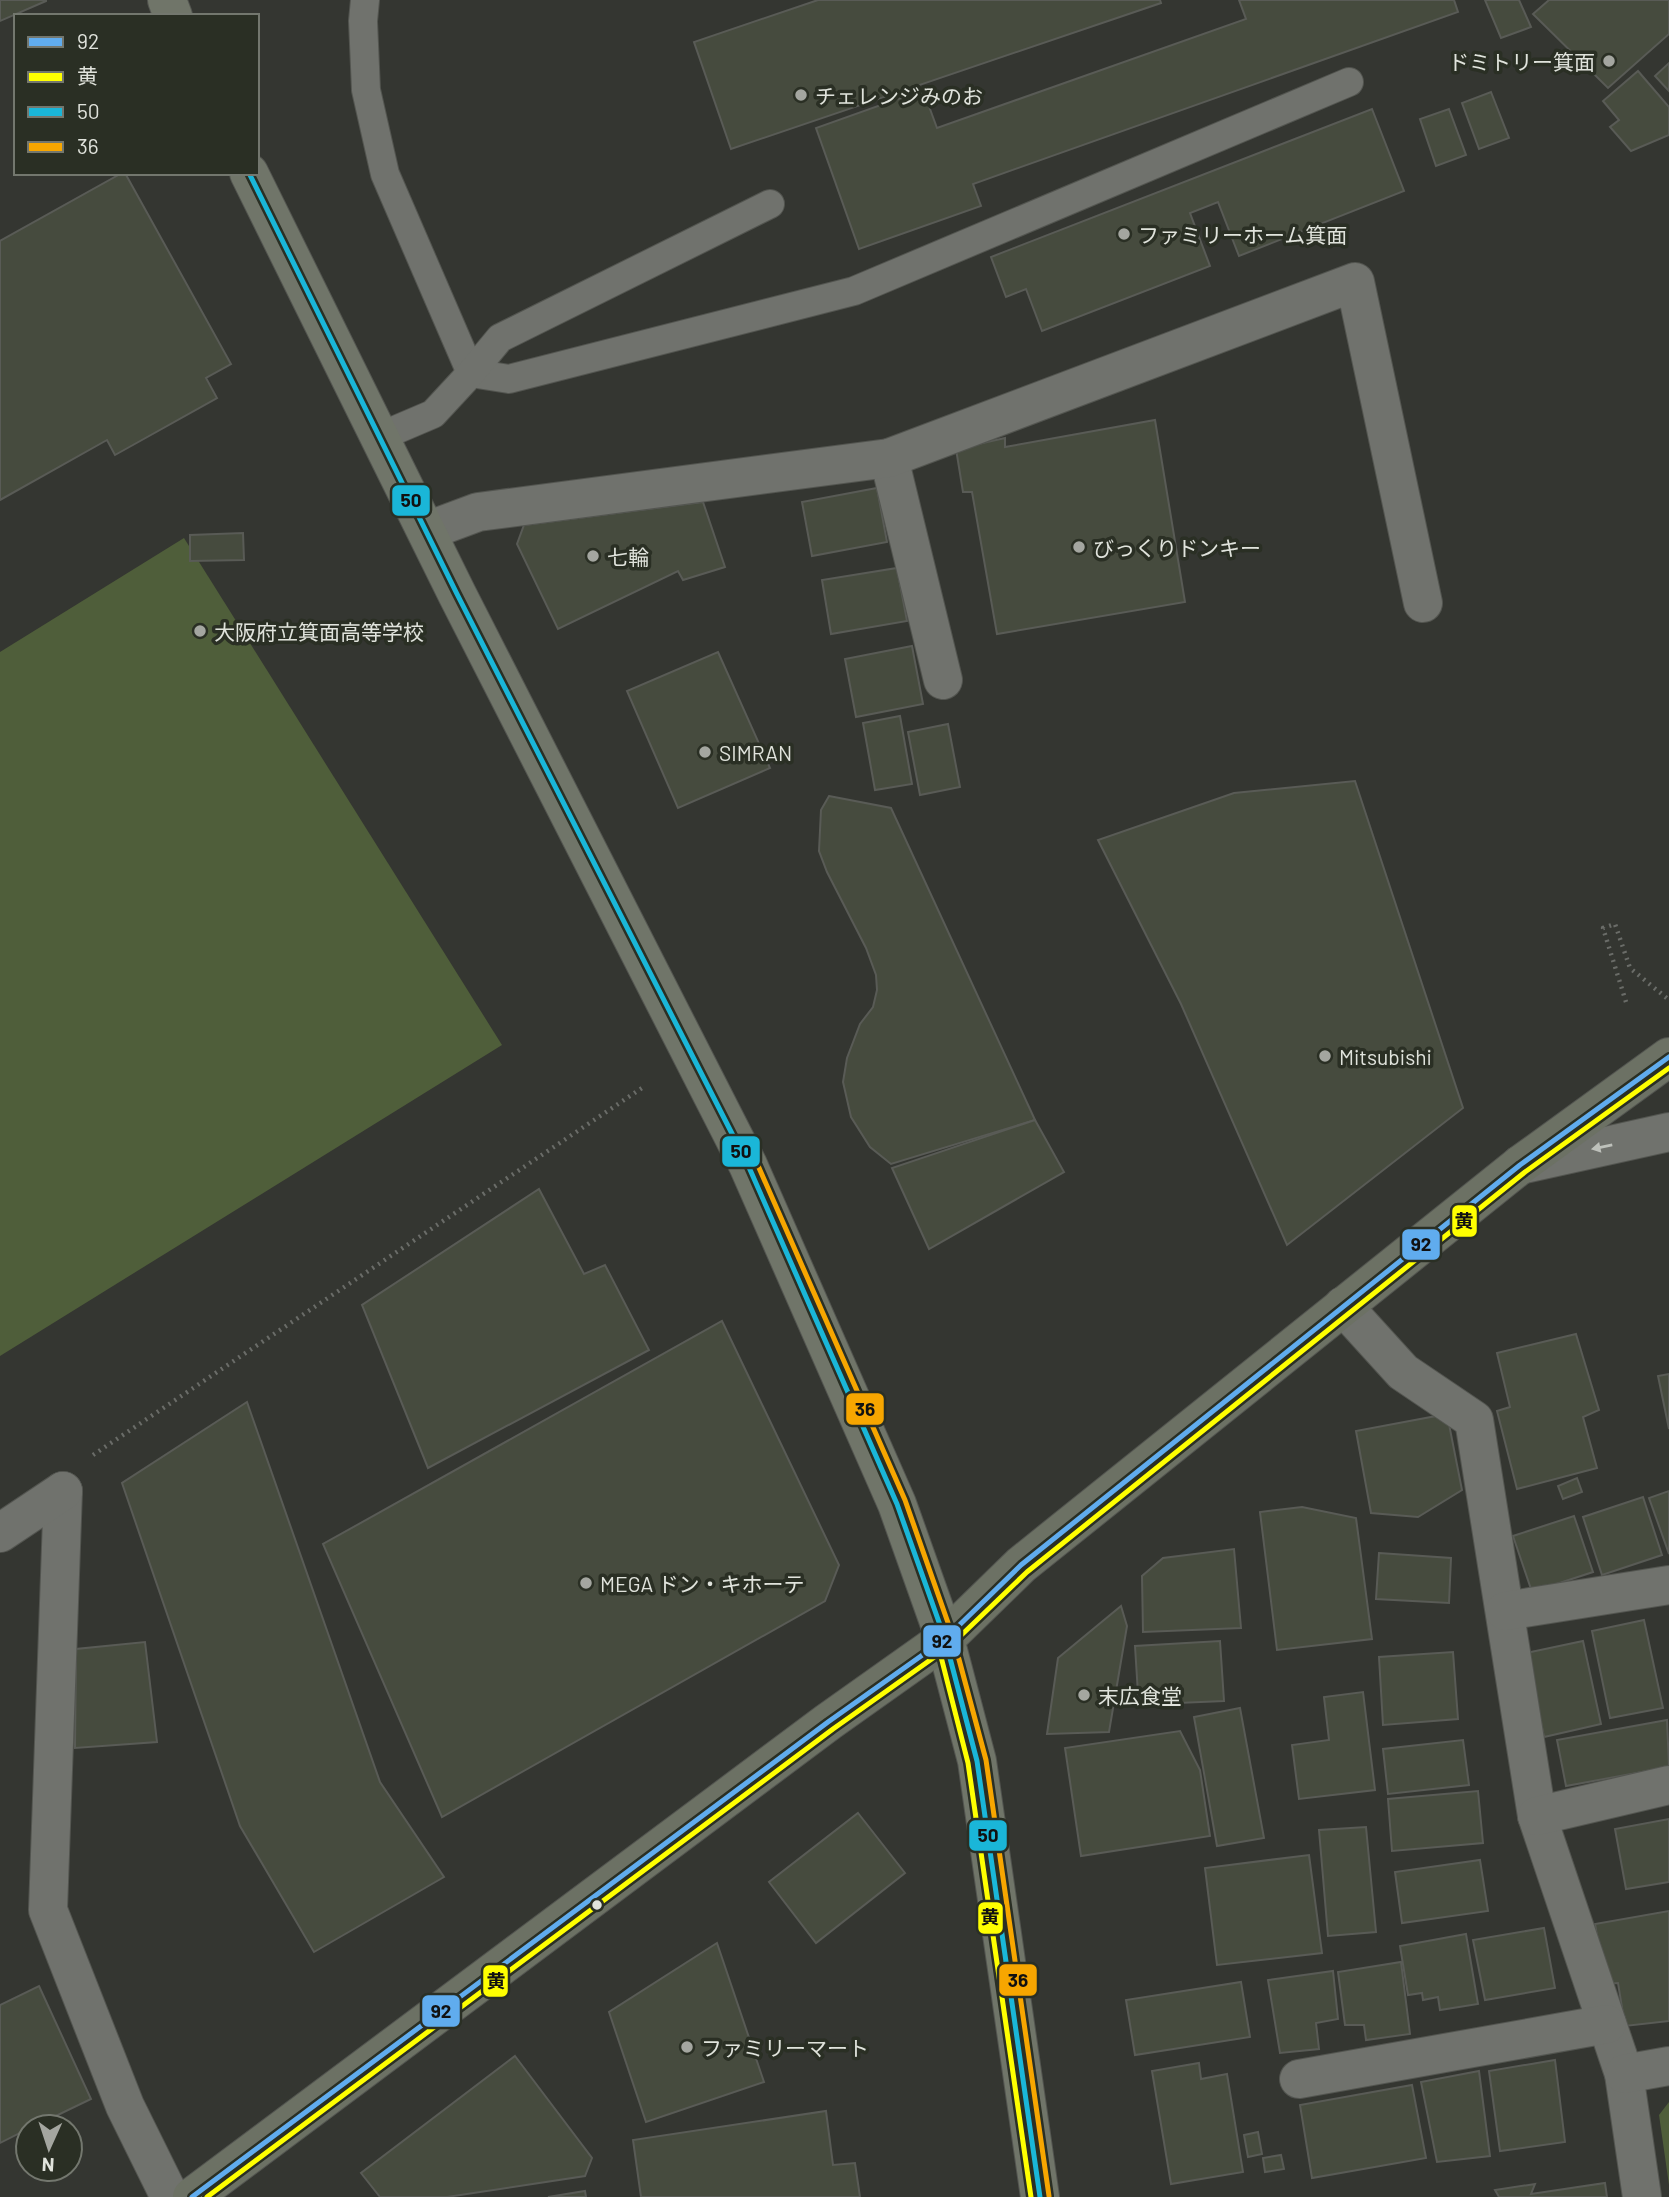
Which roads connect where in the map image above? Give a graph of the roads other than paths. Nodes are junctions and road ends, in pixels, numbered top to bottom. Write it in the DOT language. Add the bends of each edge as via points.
graph roads {
  1 [pos="365,0"];
  2 [pos="1349,82"];
  3 [pos="250,175"];
  4 [pos="770,204"];
  5 [pos="471,373"];
  6 [pos="379,437"];
  7 [pos="890,458"];
  8 [pos="427,531"];
  9 [pos="1423,603"];
  10 [pos="943,680"];
  11 [pos="1669,1057"];
  12 [pos="1669,1132"];
  13 [pos="1520,1165"];
  14 [pos="1343,1306"];
  15 [pos="0,1533"];
  16 [pos="1668,1590"];
  17 [pos="1505,1611"];
  18 [pos="946,1639"];
  19 [pos="1669,1785"];
  20 [pos="1537,1816"];
  21 [pos="1607,2024"];
  22 [pos="1669,2066"];
  23 [pos="1625,2074"];
  24 [pos="1299,2079"];
  25 [pos="170,2197"];
  26 [pos="192,2197"];
  27 [pos="1040,2197"];
  28 [pos="1642,2197"];
  1 -- 5 [label="lane" via="366,90 385,174"];
  2 -- 5 [label="lane" via="854,291 509,379"];
  3 -- 6 [label="main road"];
  4 -- 5 [label="lane" via="499,338"];
  5 -- 6 [label="lane" via="433,414"];
  6 -- 8 [label="main road"];
  7 -- 8 [label="street" via="478,512"];
  7 -- 9 [label="street" via="1355,282"];
  7 -- 10 [label="street"];
  8 -- 18 [label="main road" via="748,1165 897,1504"];
  11 -- 13 [label="highway"];
  12 -- 13 [label="street, one-way"];
  13 -- 14 [label="highway"];
  14 -- 17 [label="street" via="1403,1372 1474,1420"];
  14 -- 18 [label="highway" via="1021,1564"];
  15 -- 25 [label="street" via="63,1490 48,1910 125,2106"];
  16 -- 17 [label="street"];
  17 -- 20 [label="street"];
  18 -- 26 [label="highway"];
  18 -- 27 [label="main road" via="977,1761"];
  19 -- 20 [label="street"];
  20 -- 21 [label="street"];
  21 -- 23 [label="street"];
  21 -- 24 [label="street"];
  22 -- 23 [label="street"];
  23 -- 28 [label="street"];
}
